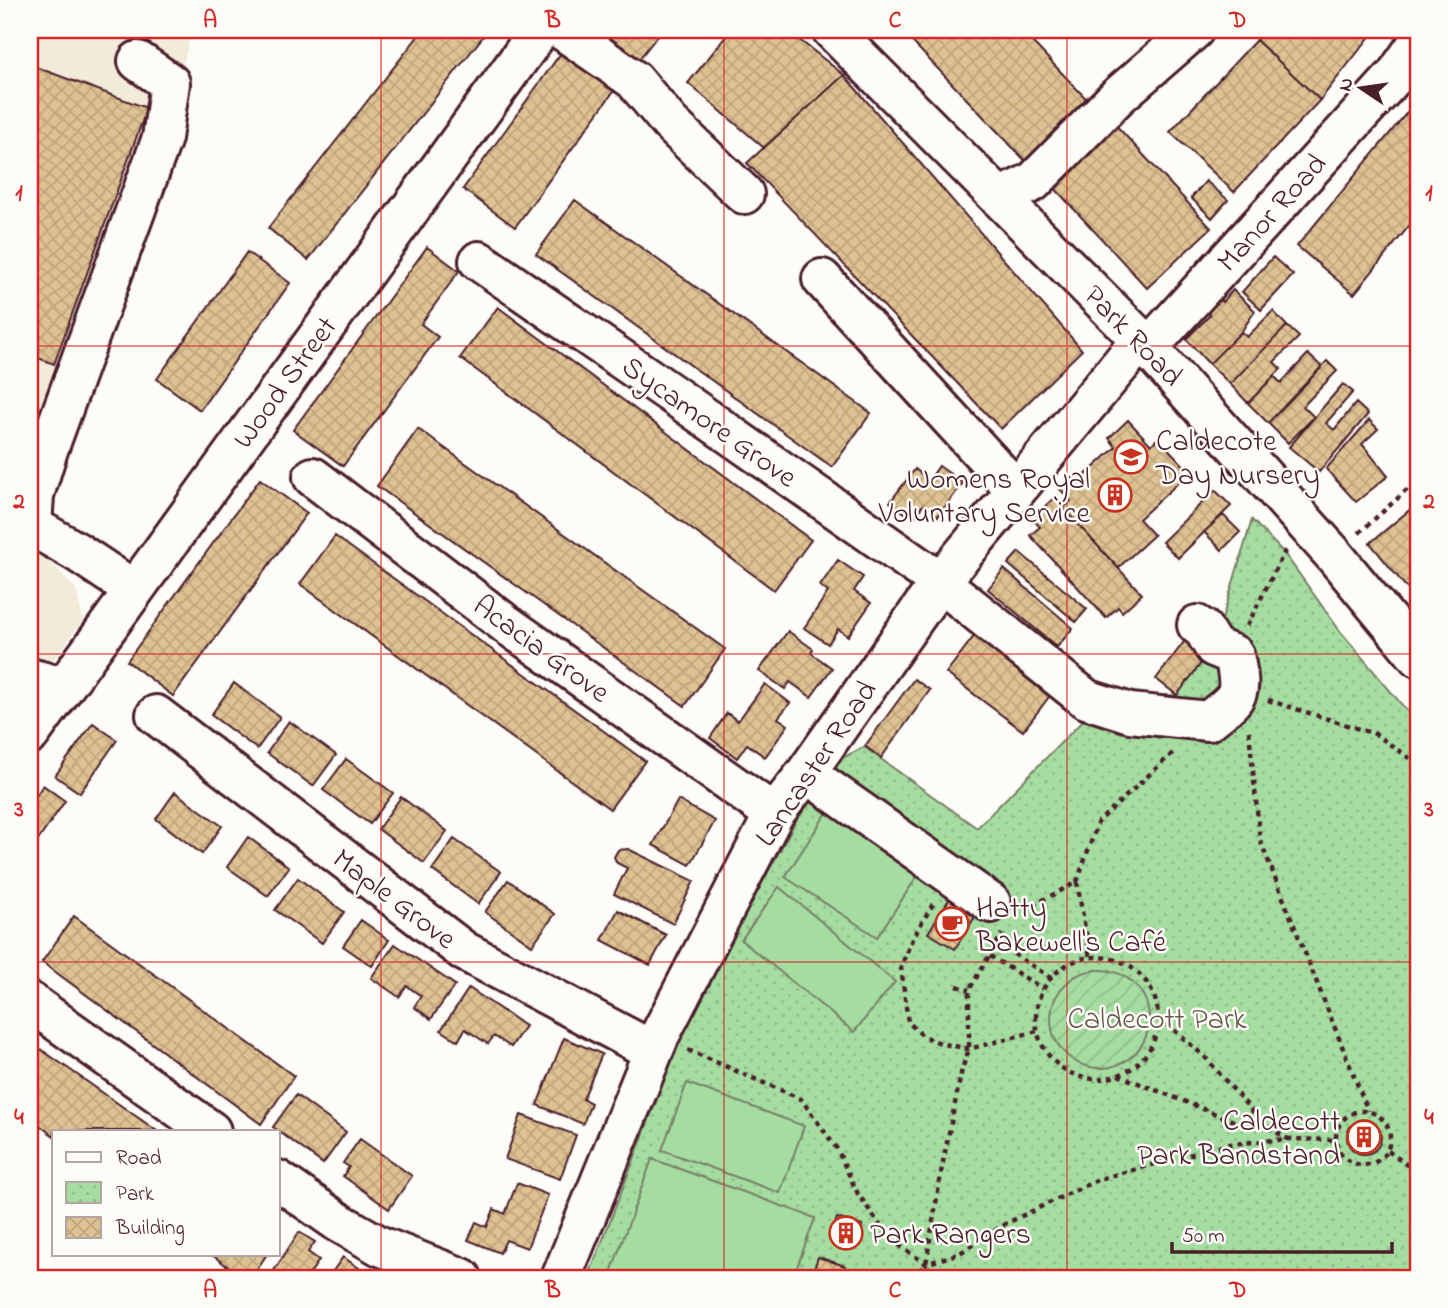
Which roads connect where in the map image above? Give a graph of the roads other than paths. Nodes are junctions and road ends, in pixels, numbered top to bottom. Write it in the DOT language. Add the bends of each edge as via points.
graph roads {
  1 [pos="540,30"];
  2 [pos="562,30"];
  3 [pos="832,30"];
  4 [pos="1194,30"];
  5 [pos="1418,43"];
  6 [pos="138,61"];
  7 [pos="744,194"];
  8 [pos="999,198"];
  9 [pos="478,261"];
  10 [pos="822,279"];
  11 [pos="1144,344"];
  12 [pos="39,435"];
  13 [pos="313,477"];
  14 [pos="1016,490"];
  15 [pos="31,526"];
  16 [pos="940,582"];
  17 [pos="134,590"];
  18 [pos="1197,625"];
  19 [pos="1418,657"];
  20 [pos="47,682"];
  21 [pos="156,715"];
  22 [pos="30,734"];
  23 [pos="806,773"];
  24 [pos="774,814"];
  25 [pos="1006,914"];
  26 [pos="30,1002"];
  27 [pos="656,1043"];
  28 [pos="210,1130"];
  29 [pos="280,1181"];
  30 [pos="462,1278"];
  31 [pos="561,1278"];
  1 -- 17 [label="street, Wood Street"];
  2 -- 7 [label="street" via="634,80 670,123"];
  3 -- 8 [label="street, Park Road"];
  4 -- 8 [label="street" via="1117,97 1033,182"];
  5 -- 11 [label="street, Manor Road" via="1395,76"];
  6 -- 12 [label="street" via="170,83 162,138"];
  8 -- 11 [label="street, Park Road"];
  9 -- 16 [label="street, Sycamore Grove"];
  10 -- 14 [label="street"];
  11 -- 14 [label="street, Lancaster Road"];
  11 -- 19 [label="street, Park Road" via="1307,524"];
  12 -- 15 [label="street"];
  13 -- 24 [label="street, Acacia Grove" via="506,624"];
  14 -- 16 [label="street, Lancaster Road"];
  15 -- 17 [label="street"];
  16 -- 18 [label="street, Sycamore Grove" via="1086,699 1130,713 1208,722 1235,701 1239,686 1234,655 1214,647"];
  16 -- 23 [label="street, Lancaster Road"];
  17 -- 20 [label="street, Wood Street"];
  20 -- 22 [label="street, Wood Street"];
  21 -- 27 [label="street, Maple Grove" via="464,951"];
  23 -- 24 [label="street, Lancaster Road"];
  23 -- 25 [label="street"];
  24 -- 27 [label="street, Lancaster Road"];
  26 -- 28 [label="street"];
  27 -- 31 [label="street, Lancaster Road"];
  29 -- 30 [label="street" via="380,1246"];
}
